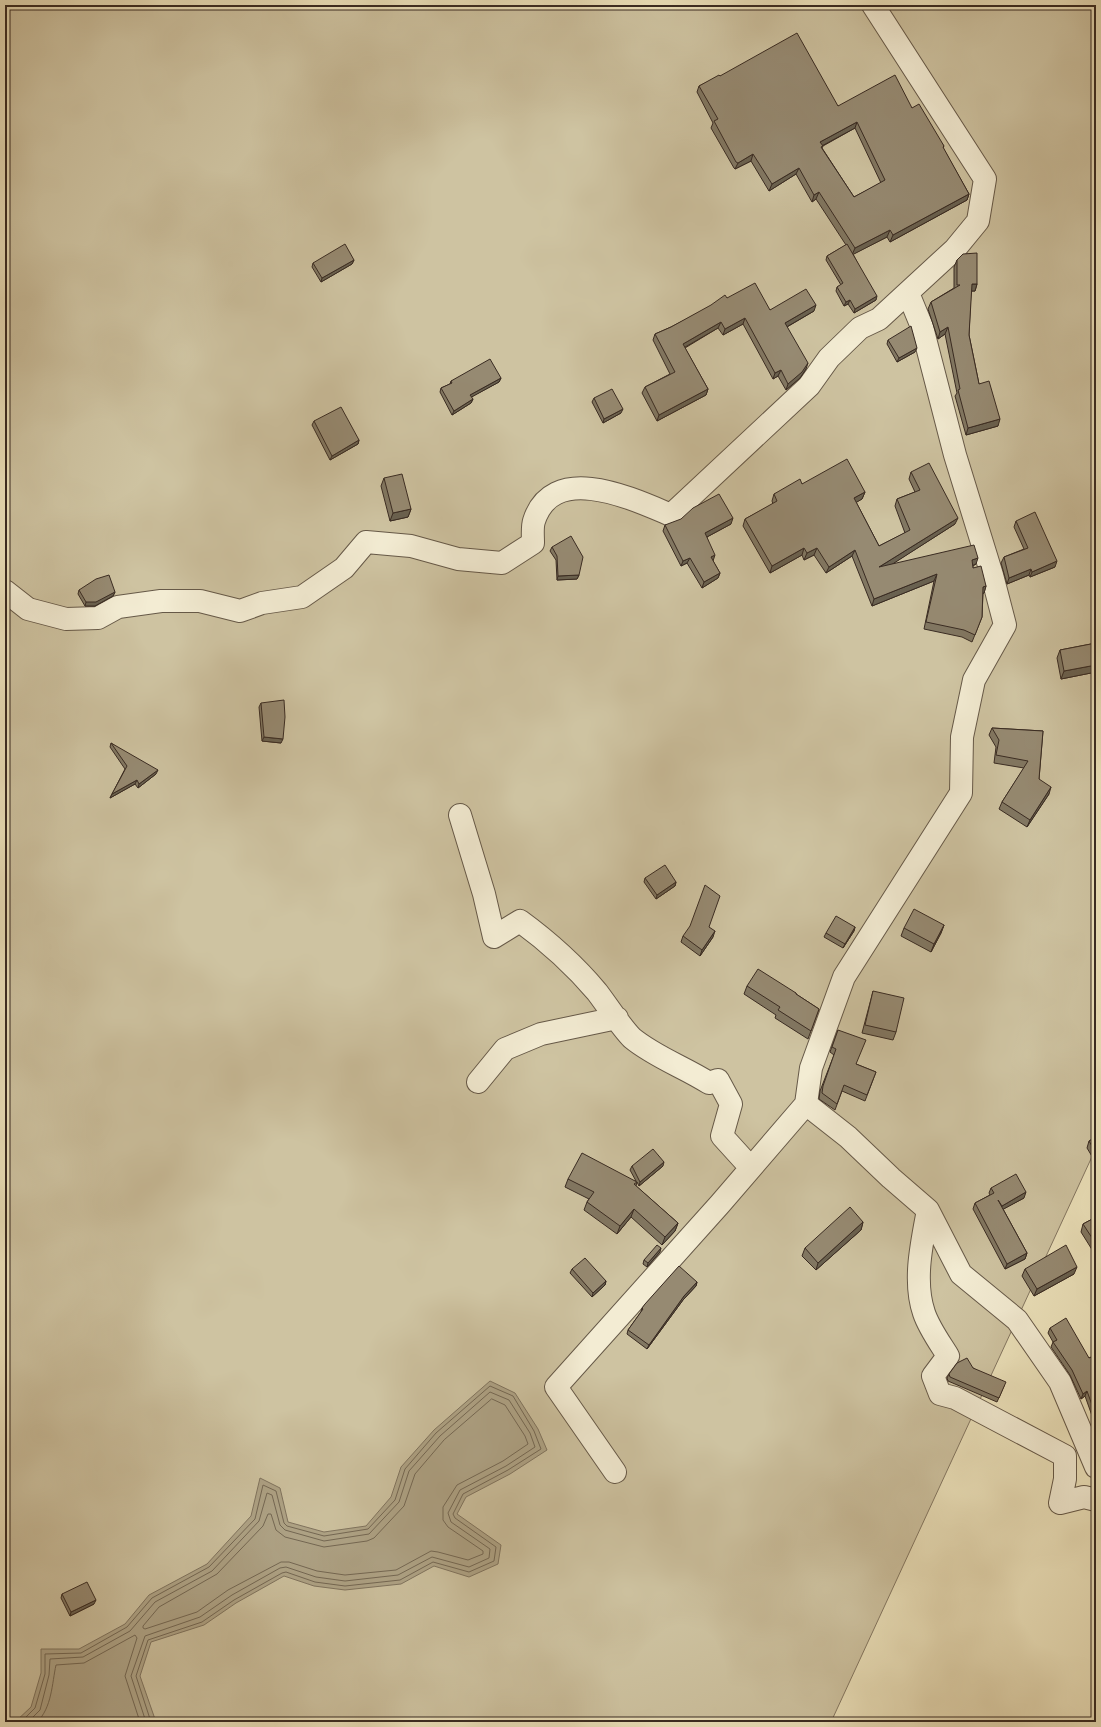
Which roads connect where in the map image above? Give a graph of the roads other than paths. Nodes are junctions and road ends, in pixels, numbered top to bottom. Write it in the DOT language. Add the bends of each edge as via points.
graph roads {
  1 [pos="873,5"];
  2 [pos="908,292"];
  3 [pos="5,591"];
  4 [pos="460,815"];
  5 [pos="617,1018"];
  6 [pos="478,1082"];
  7 [pos="806,1104"];
  8 [pos="751,1168"];
  9 [pos="928,1210"];
  10 [pos="1096,1468"];
  11 [pos="615,1472"];
  12 [pos="1096,1500"];
  1 -- 2 [label="street" via="984,179 978,221 955,249"];
  2 -- 3 [label="street" via="879,319 860,328 829,358 809,386 671,515 598,488 564,490 545,500 534,522 533,543 502,563 458,559 411,546 366,542 344,568 302,597 262,603 240,611 200,601 161,601 118,607 98,618 66,619 28,609"];
  2 -- 7 [label="street" via="922,327 955,455 1005,625 974,680 962,737 961,793 844,977 811,1068"];
  4 -- 5 [label="street" via="494,937 520,921 543,939 596,990"];
  5 -- 6 [label="street" via="541,1034 505,1049"];
  5 -- 8 [label="street" via="632,1037 669,1062 708,1083 718,1080 731,1104 722,1136"];
  7 -- 8 [label="street"];
  7 -- 9 [label="street" via="848,1137"];
  8 -- 11 [label="street" via="556,1387"];
  9 -- 10 [label="street" via="961,1274 1017,1320 1060,1382"];
  9 -- 12 [label="street" via="920,1259 920,1296 924,1314 948,1356 933,1376 940,1394 955,1398 1065,1456 1065,1479 1060,1503 1084,1497"];
}
